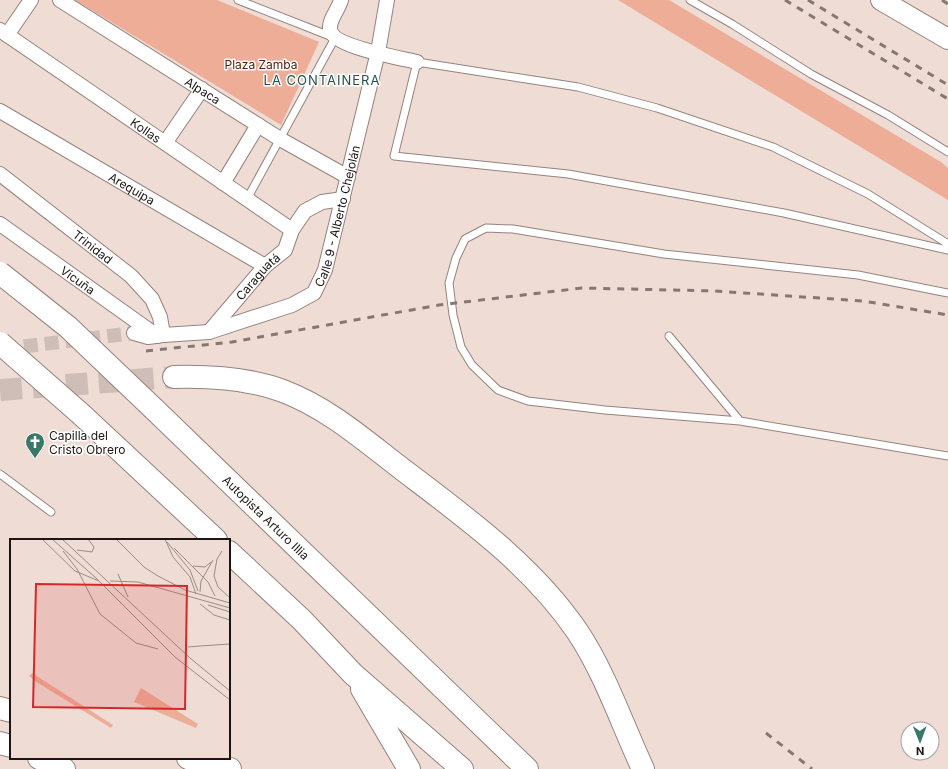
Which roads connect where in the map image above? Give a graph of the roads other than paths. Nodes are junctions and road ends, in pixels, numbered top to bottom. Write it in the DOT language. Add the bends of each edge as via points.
graph roads {
  1 [pos="30,0"];
  2 [pos="60,0"];
  3 [pos="238,0"];
  4 [pos="341,0"];
  5 [pos="387,0"];
  6 [pos="690,0"];
  7 [pos="881,0"];
  8 [pos="4,33"];
  9 [pos="335,38"];
  10 [pos="948,39"];
  11 [pos="378,52"];
  12 [pos="417,62"];
  13 [pos="202,89"];
  14 [pos="0,111"];
  15 [pos="258,125"];
  16 [pos="280,139"];
  17 [pos="165,143"];
  18 [pos="948,152"];
  19 [pos="0,174"];
  20 [pos="348,177"];
  21 [pos="223,183"];
  22 [pos="246,199"];
  23 [pos="343,199"];
  24 [pos="0,224"];
  25 [pos="292,230"];
  26 [pos="948,244"];
  27 [pos="948,250"];
  28 [pos="265,266"];
  29 [pos="0,272"];
  30 [pos="948,293"];
  31 [pos="209,332"];
  32 [pos="134,333"];
  33 [pos="160,335"];
  34 [pos="669,336"];
  35 [pos="0,343"];
  36 [pos="174,377"];
  37 [pos="740,421"];
  38 [pos="948,456"];
  39 [pos="0,474"];
  40 [pos="51,512"];
  41 [pos="215,539"];
  42 [pos="230,553"];
  43 [pos="353,674"];
  44 [pos="0,708"];
  45 [pos="10,711"];
  46 [pos="0,743"];
  47 [pos="10,746"];
  48 [pos="41,759"];
  49 [pos="192,759"];
  50 [pos="64,769"];
  51 [pos="230,769"];
  52 [pos="409,769"];
  53 [pos="462,769"];
  54 [pos="528,769"];
  55 [pos="642,769"];
  1 -- 8 [label="street"];
  2 -- 13 [label="street, Alpaca"];
  3 -- 9 [label="lane"];
  4 -- 9 [label="street" via="331,22 330,30"];
  5 -- 11 [label="street, Calle 9 - Alberto Chejolán"];
  6 -- 18 [label="lane" via="811,74 888,115"];
  7 -- 10 [label="street"];
  8 -- 17 [label="street, Kollas"];
  9 -- 11 [label="street" via="349,45"];
  9 -- 16 [label="lane"];
  11 -- 12 [label="street"];
  11 -- 20 [label="street, Calle 9 - Alberto Chejolán"];
  12 -- 26 [label="lane" via="578,87 657,108 773,147 868,194"];
  12 -- 27 [label="lane" via="394,156 568,174 784,213"];
  13 -- 15 [label="street, Alpaca"];
  13 -- 17 [label="street"];
  14 -- 28 [label="street, Arequipa"];
  15 -- 16 [label="street, Alpaca"];
  15 -- 21 [label="street"];
  16 -- 20 [label="street, Alpaca"];
  16 -- 22 [label="lane"];
  17 -- 21 [label="street, Kollas"];
  19 -- 33 [label="street, Trinidad" via="131,276 152,299 160,318"];
  20 -- 23 [label="street, Calle 9 - Alberto Chejolán"];
  21 -- 22 [label="street, Kollas"];
  22 -- 25 [label="street, Kollas"];
  23 -- 25 [label="street, Caraguatá" via="322,202 305,211"];
  23 -- 31 [label="street, Calle 9 - Alberto Chejolán" via="325,270 314,294 292,305"];
  24 -- 33 [label="street, Vicuña"];
  25 -- 28 [label="street, Caraguatá" via="285,250"];
  28 -- 31 [label="street, Caraguatá"];
  29 -- 54 [label="highway, Autopista Arturo Illia, bridge" via="68,327"];
  30 -- 37 [label="lane" via="858,274 664,254 513,229 486,228 465,239 449,283 453,315 461,347 468,359 498,390 528,401"];
  31 -- 33 [label="street, Calle 9 - Alberto Chejolán"];
  32 -- 33 [label="street, Calle 9 - Alberto Chejolán" via="148,337"];
  34 -- 37 [label="lane"];
  35 -- 41 [label="highway, bridge" via="82,415"];
  36 -- 55 [label="highway" via="197,376 246,382 282,391 299,399 332,417 495,542 542,586 577,631 611,695"];
  37 -- 38 [label="lane"];
  39 -- 40 [label="lane"];
  42 -- 43 [label="highway" via="302,620"];
  43 -- 52 [label="highway"];
  43 -- 53 [label="highway"];
  44 -- 45 [label="highway"];
  46 -- 47 [label="highway"];
  48 -- 50 [label="highway"];
  49 -- 51 [label="highway"];
}
